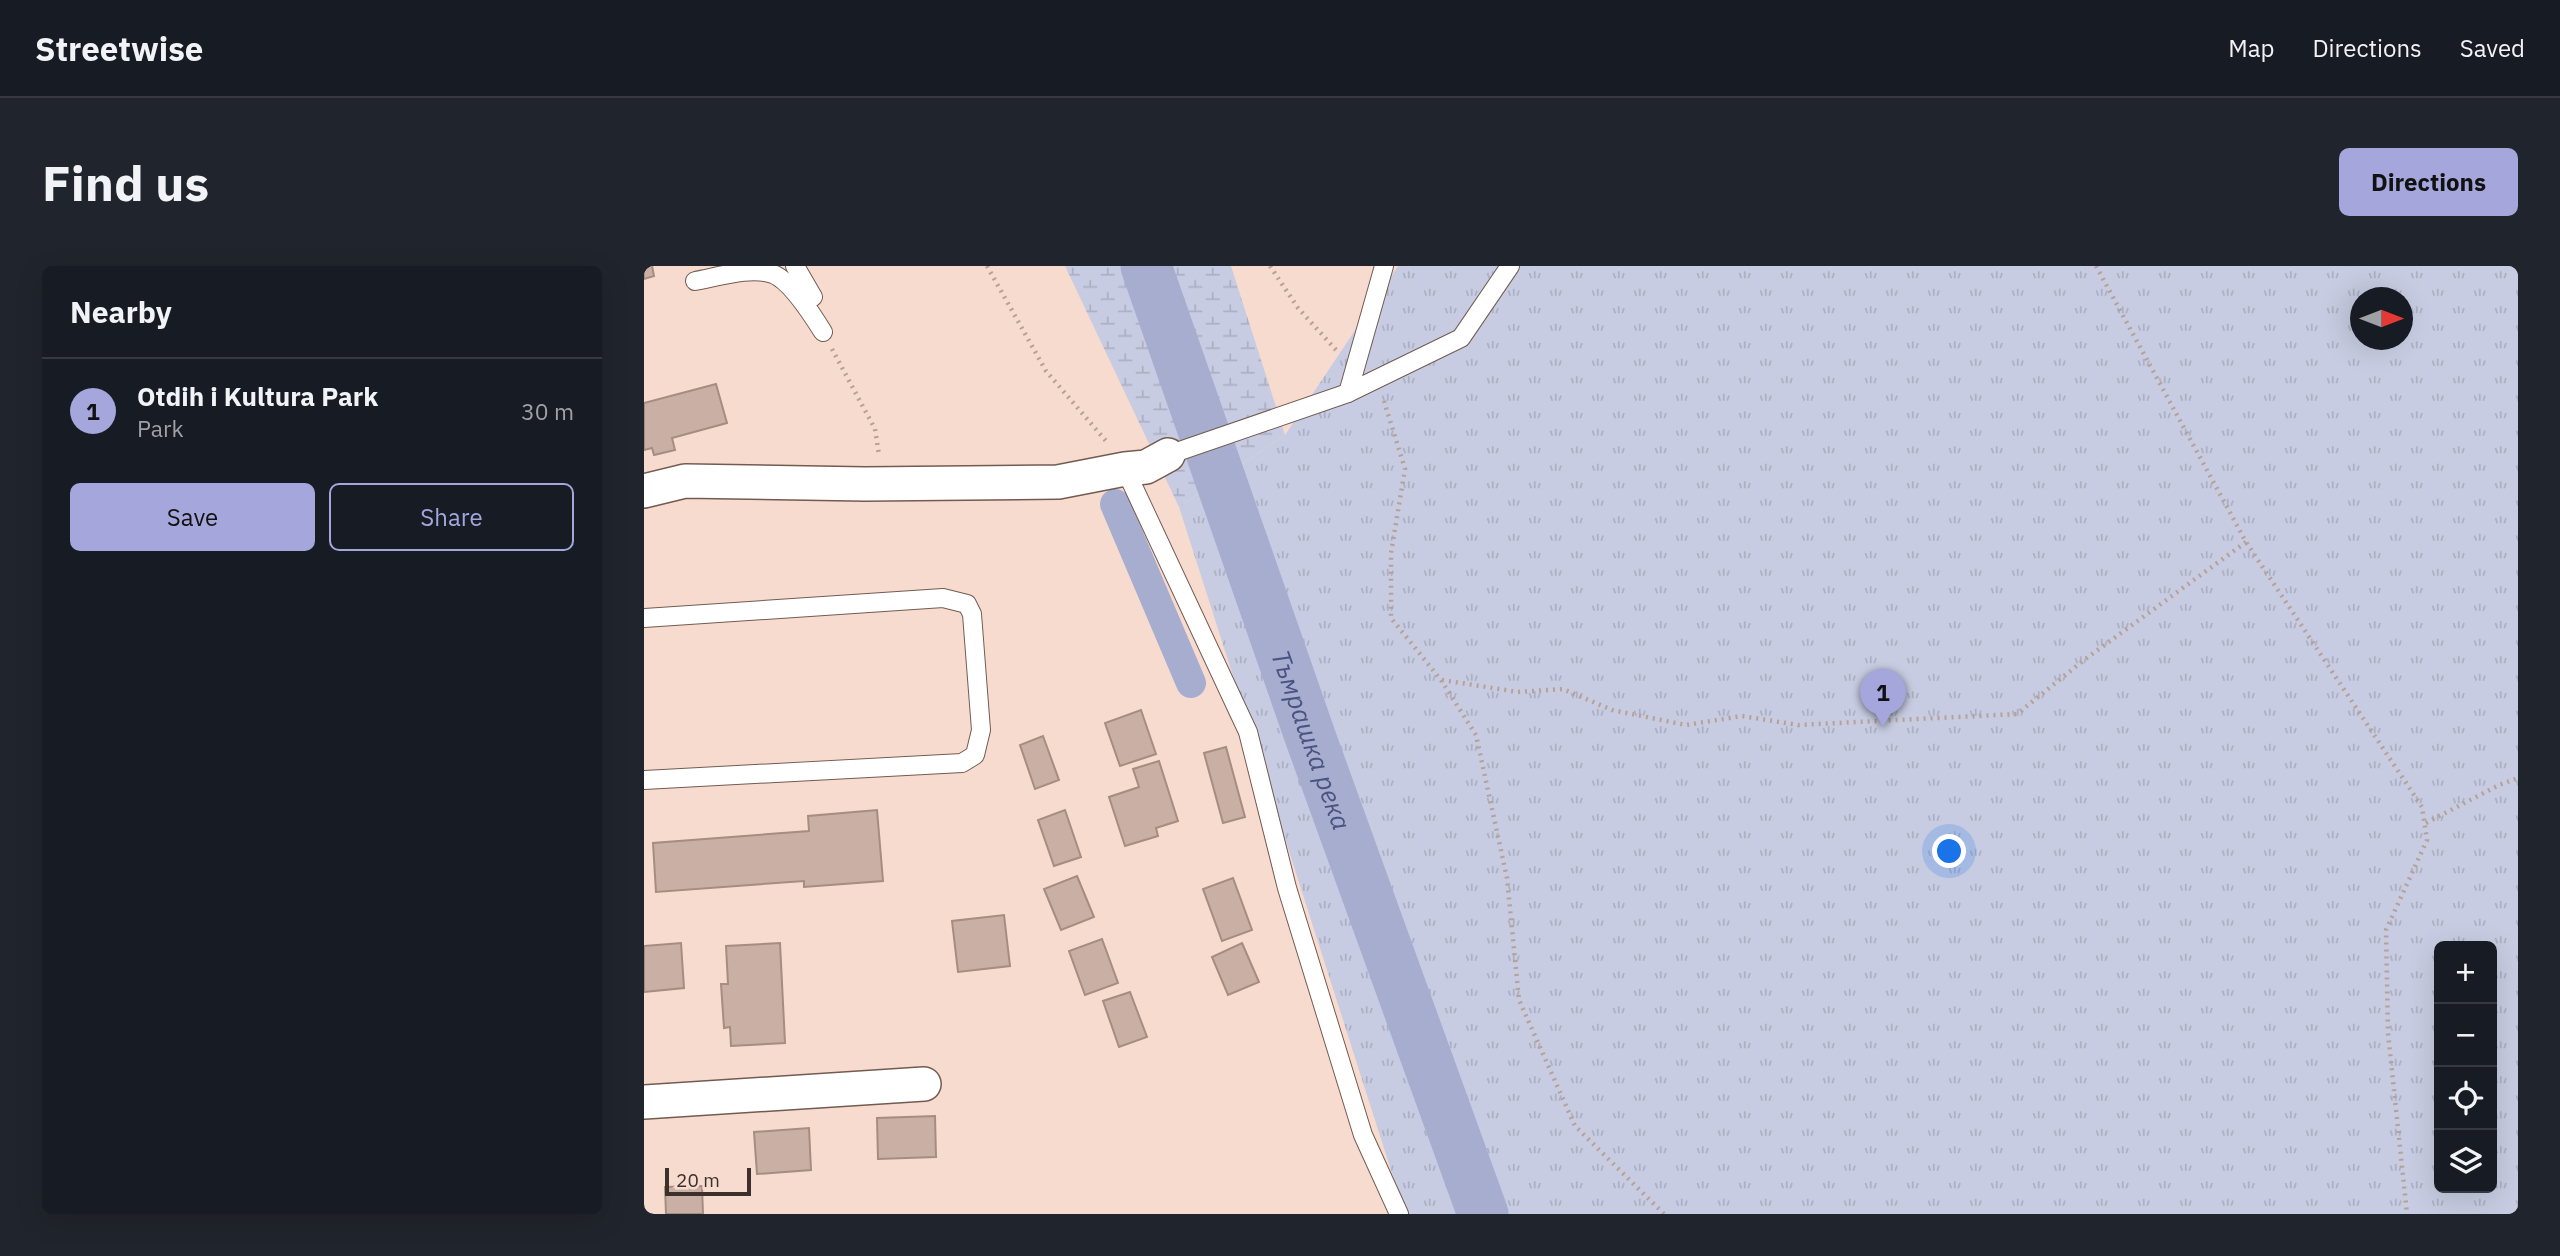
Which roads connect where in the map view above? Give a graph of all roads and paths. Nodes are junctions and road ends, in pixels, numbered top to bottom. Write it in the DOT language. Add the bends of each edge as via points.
graph roads {
  1 [pos="795,266"];
  2 [pos="987,266"];
  3 [pos="1270,266"];
  4 [pos="1384,266"];
  5 [pos="1510,266"];
  6 [pos="2096,266"];
  7 [pos="695,281"];
  8 [pos="813,297"];
  9 [pos="823,332"];
  10 [pos="1356,367"];
  11 [pos="1377,379"];
  12 [pos="1348,393"];
  13 [pos="1168,455"];
  14 [pos="1125,468"];
  15 [pos="865,484"];
  16 [pos="644,491"];
  17 [pos="2246,542"];
  18 [pos="644,618"];
  19 [pos="1441,680"];
  20 [pos="2518,778"];
  21 [pos="644,780"];
  22 [pos="2426,822"];
  23 [pos="924,1084"];
  24 [pos="644,1102"];
  25 [pos="1399,1214"];
  26 [pos="1664,1214"];
  27 [pos="2407,1214"];
  1 -- 8 [label="lane"];
  2 -- 14 [label="path" via="1046,371 1100,431"];
  3 -- 10 [label="path" via="1297,308"];
  4 -- 10 [label="lane"];
  5 -- 11 [label="lane" via="1461,338"];
  6 -- 17 [label="path"];
  7 -- 9 [label="lane" via="754,272 774,274 805,303"];
  9 -- 15 [label="path" via="875,429 880,459"];
  10 -- 12 [label="lane"];
  11 -- 12 [label="lane"];
  11 -- 19 [label="path" via="1405,469 1391,553 1391,618"];
  12 -- 13 [label="lane"];
  13 -- 14 [label="street" via="1146,467"];
  14 -- 15 [label="street" via="1058,482"];
  14 -- 25 [label="lane" via="1248,732 1287,888 1363,1135"];
  15 -- 16 [label="street" via="685,481"];
  17 -- 19 [label="path" via="2017,715 1798,725 1742,716 1686,725 1612,709 1563,689 1518,692"];
  17 -- 22 [label="path" via="2423,807"];
  18 -- 21 [label="lane" via="943,598 967,604 972,614 981,730 975,755 962,763"];
  19 -- 26 [label="path" via="1476,735 1507,878 1519,1000 1575,1126"];
  20 -- 22 [label="path"];
  22 -- 27 [label="path" via="2427,840 2386,930 2388,1033"];
  23 -- 24 [label="street"];
}
